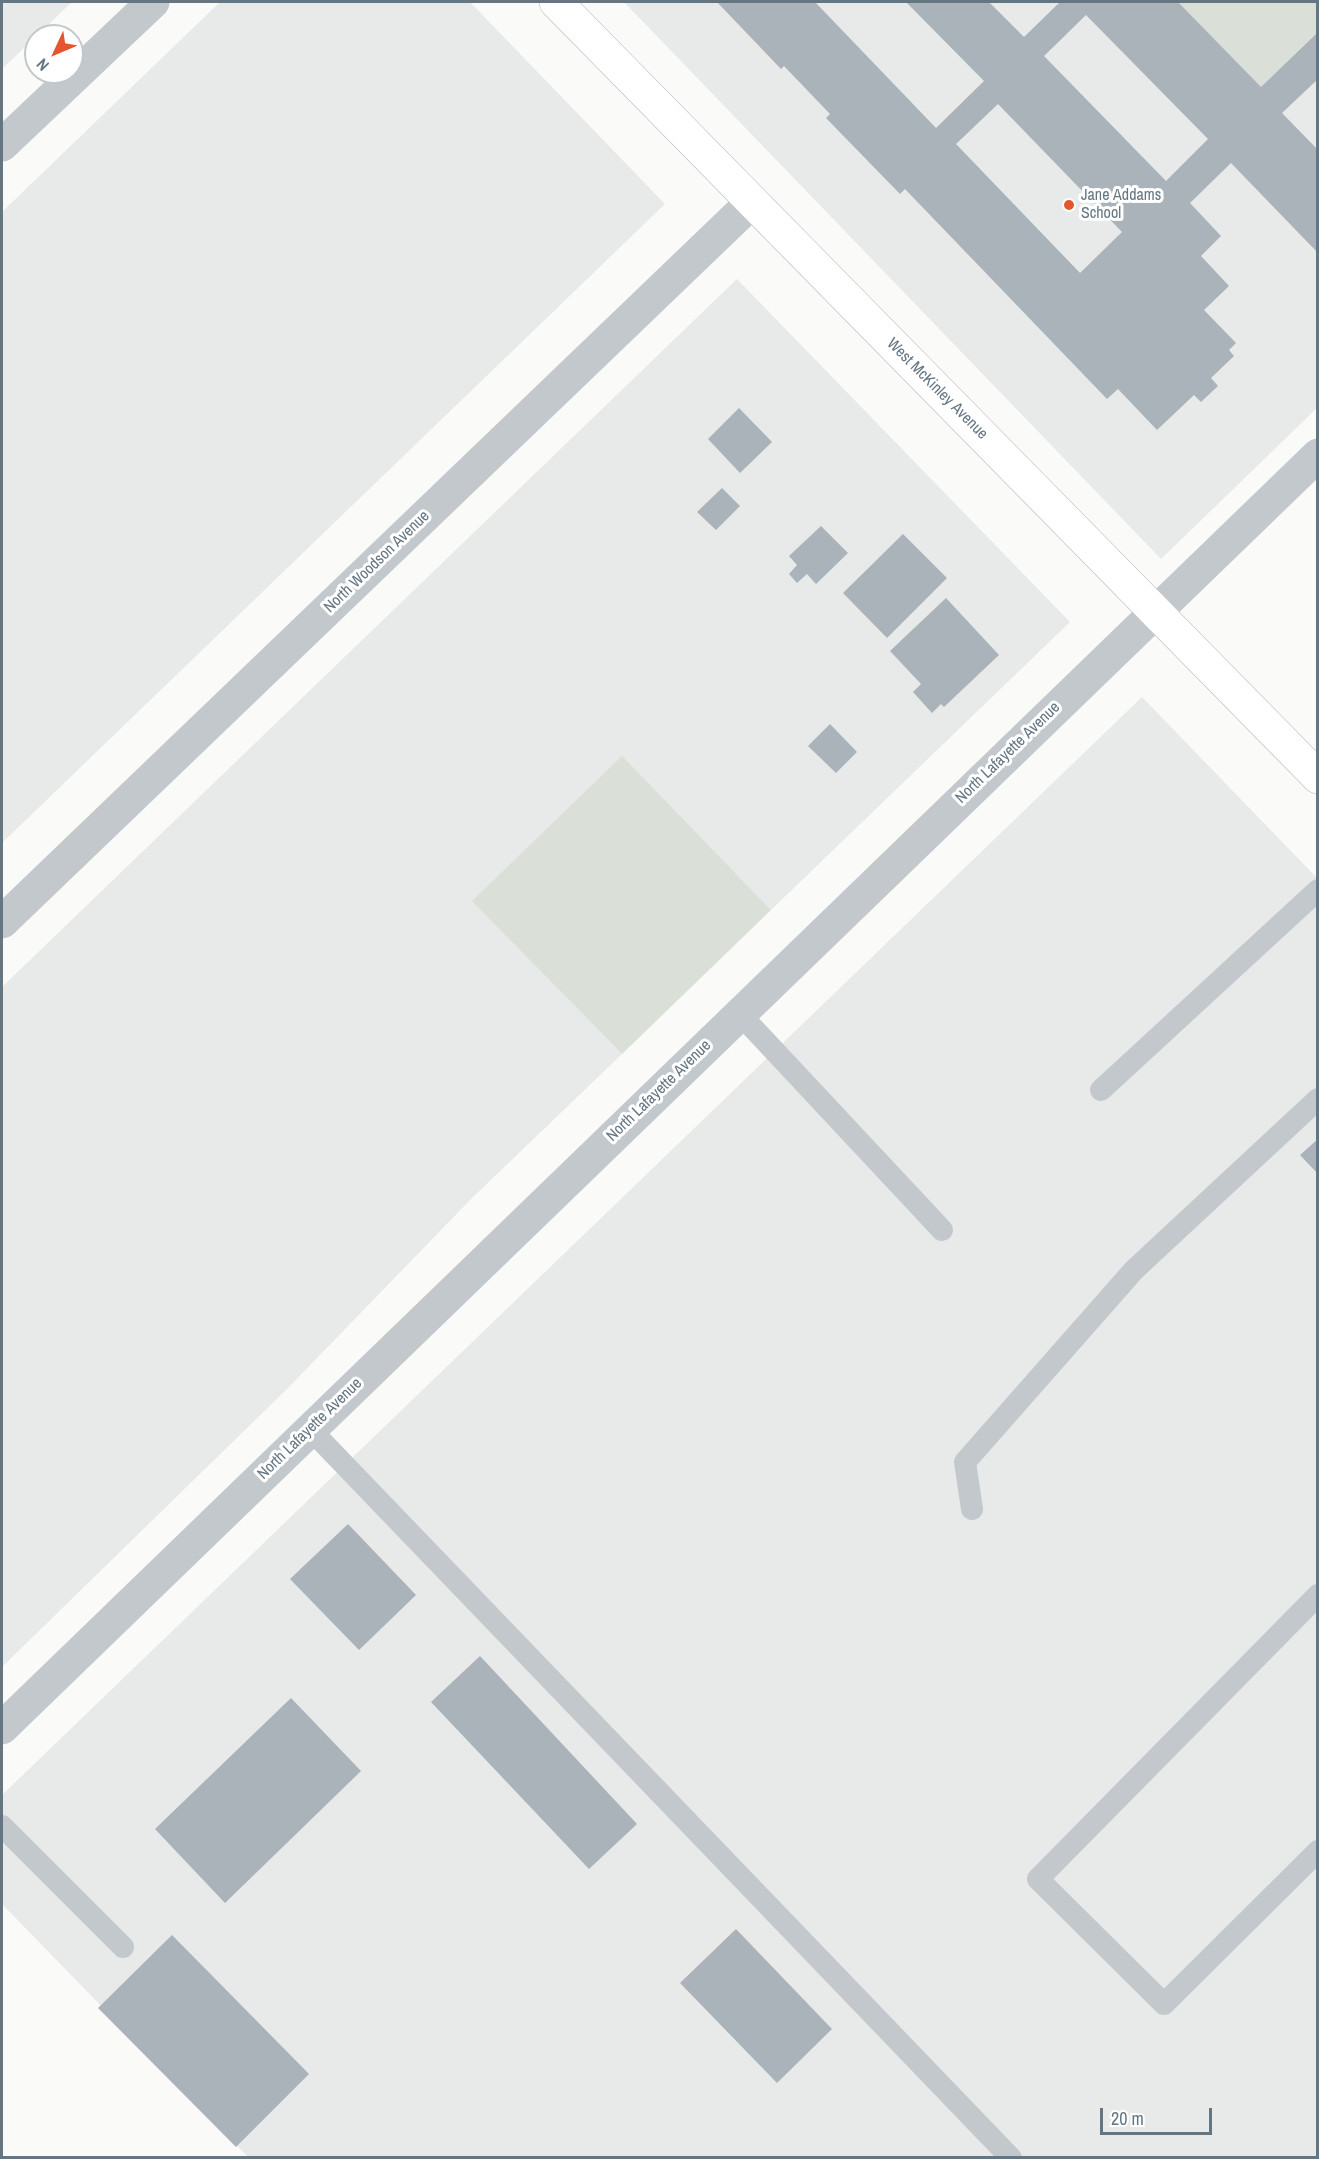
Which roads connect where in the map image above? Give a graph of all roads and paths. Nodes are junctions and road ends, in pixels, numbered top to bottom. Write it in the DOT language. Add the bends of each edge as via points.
graph roads {
  1 [pos="153,2"];
  2 [pos="556,2"];
  3 [pos="2,145"];
  4 [pos="752,202"];
  5 [pos="1317,455"];
  6 [pos="1156,611"];
  7 [pos="1317,777"];
  8 [pos="1317,890"];
  9 [pos="2,922"];
  10 [pos="739,1013"];
  11 [pos="1101,1090"];
  12 [pos="1317,1099"];
  13 [pos="942,1230"];
  14 [pos="310,1429"];
  15 [pos="972,1509"];
  16 [pos="1317,1595"];
  17 [pos="2,1728"];
  18 [pos="2,1826"];
  19 [pos="1317,1851"];
  20 [pos="123,1947"];
  21 [pos="1011,2157"];
  1 -- 3 [label="street"];
  2 -- 4 [label="main road, West McKinley Avenue"];
  4 -- 6 [label="main road, West McKinley Avenue"];
  4 -- 9 [label="street, North Woodson Avenue"];
  5 -- 6 [label="street, North Lafayette Avenue"];
  6 -- 7 [label="main road, West McKinley Avenue"];
  6 -- 10 [label="street, North Lafayette Avenue"];
  8 -- 11 [label="lane"];
  10 -- 13 [label="lane"];
  10 -- 14 [label="street, North Lafayette Avenue"];
  12 -- 15 [label="lane" via="1134,1270 965,1462"];
  14 -- 17 [label="street, North Lafayette Avenue"];
  14 -- 21 [label="lane"];
  16 -- 19 [label="lane" via="1038,1879 1164,2004"];
  18 -- 20 [label="lane"];
}
